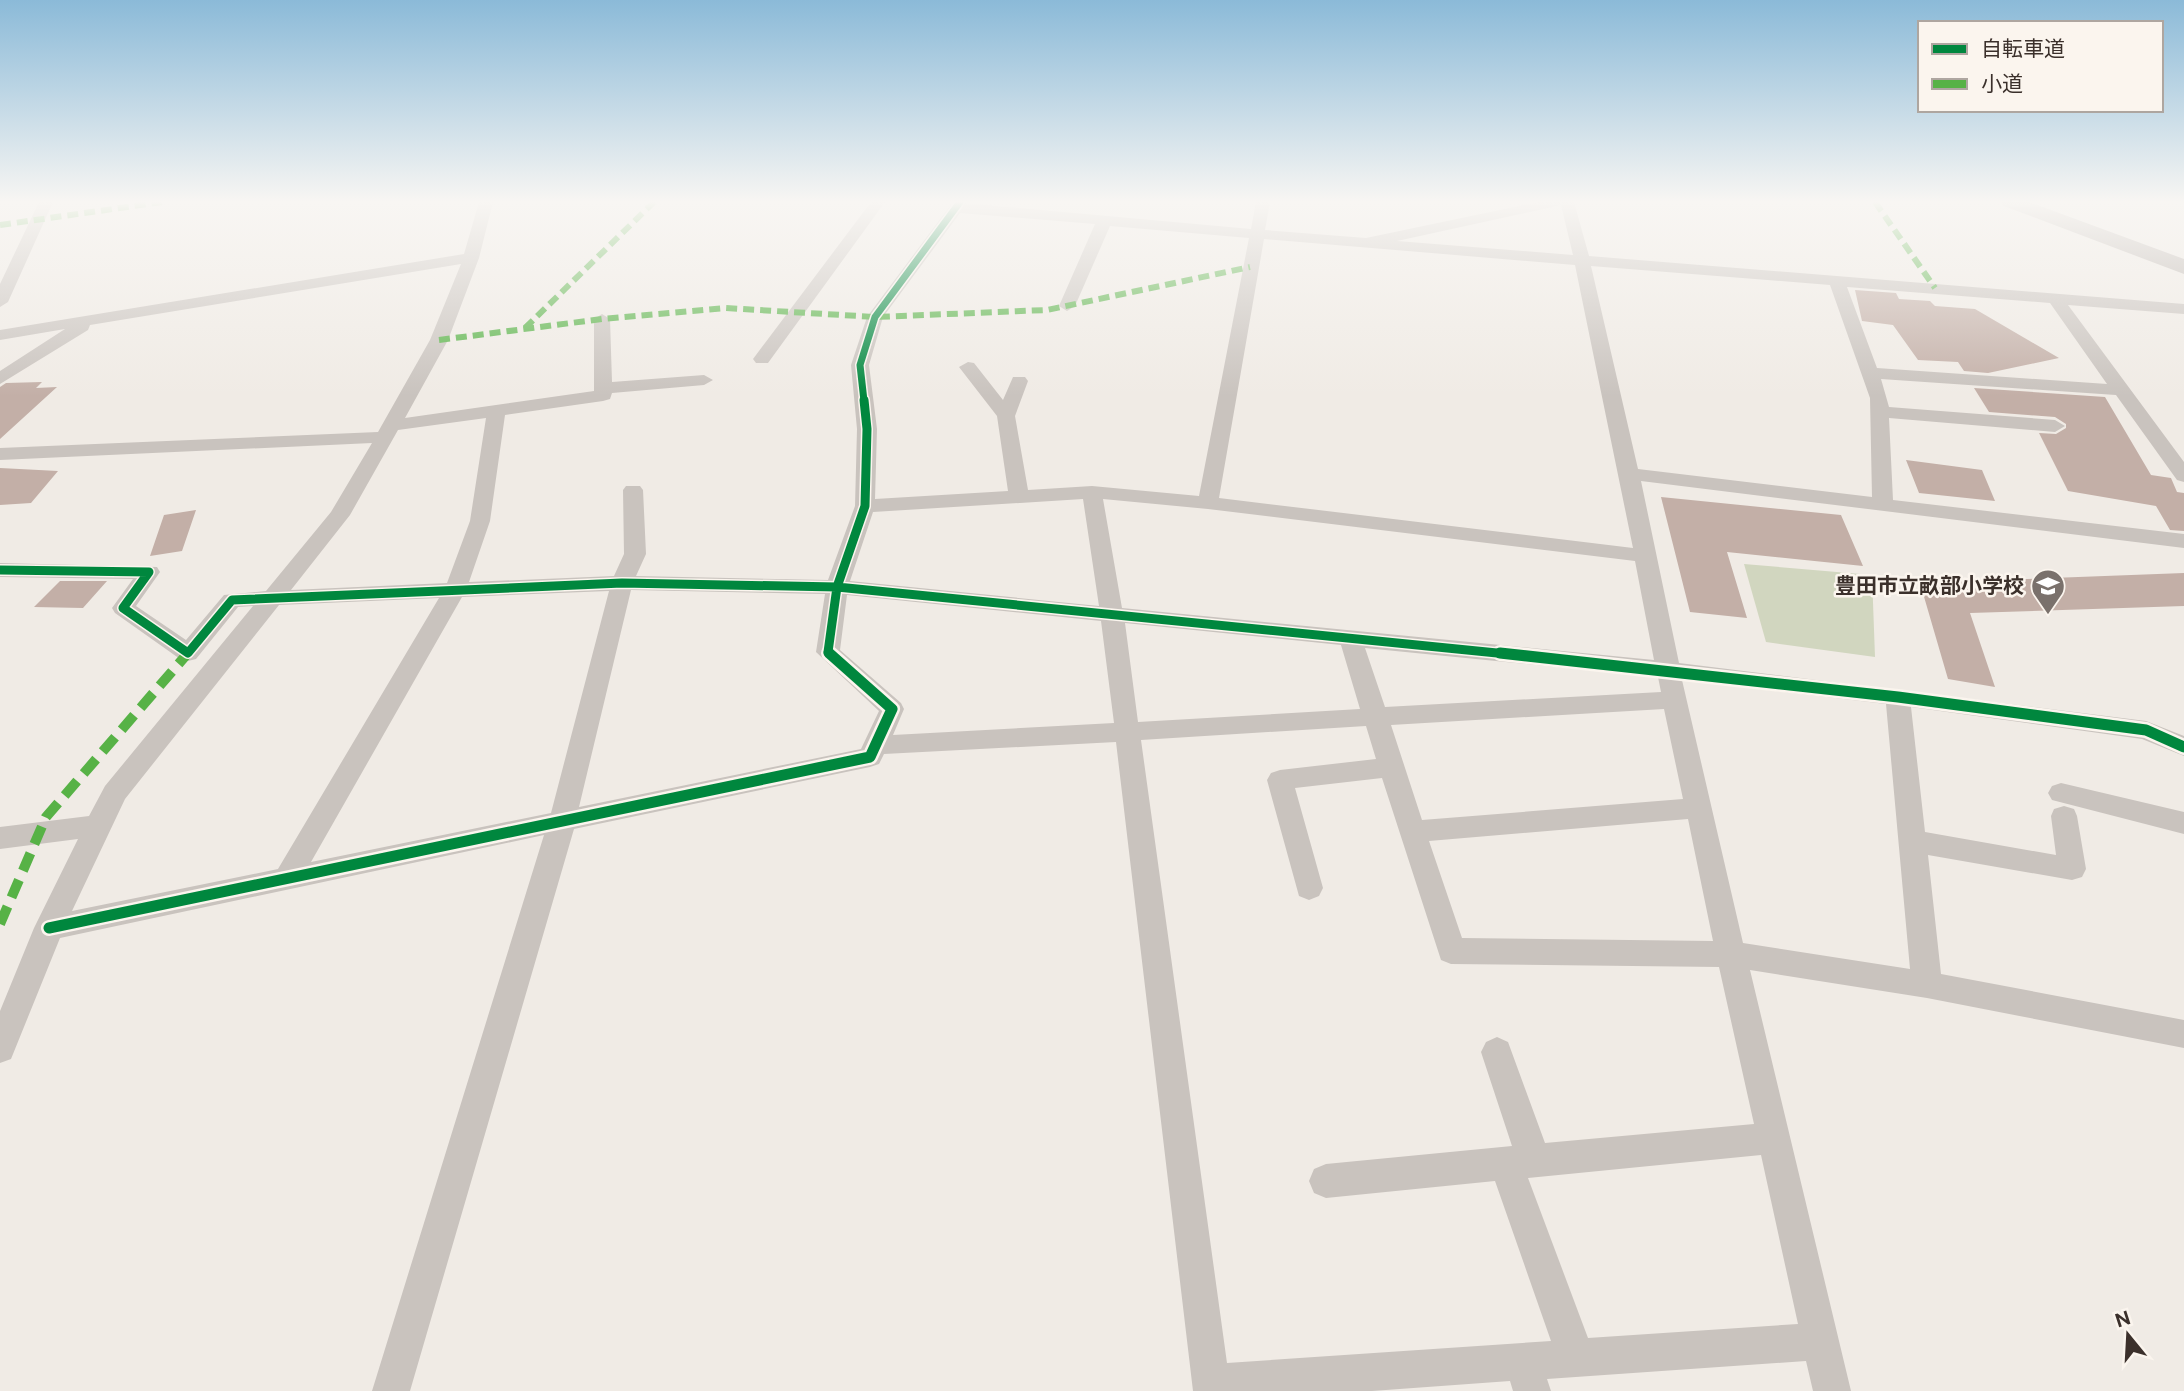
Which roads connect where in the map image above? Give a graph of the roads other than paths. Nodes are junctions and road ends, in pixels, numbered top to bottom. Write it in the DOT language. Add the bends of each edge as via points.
graph roads {
  1 [pos="16,267"];
  2 [pos="417,267"];
  3 [pos="468,267"];
  4 [pos="830,267"];
  5 [pos="913,267"];
  6 [pos="1084,267"];
  7 [pos="1249,267"];
  8 [pos="1584,267"];
  9 [pos="1670,267"];
  10 [pos="1836,280"];
  11 [pos="2055,299"];
  12 [pos="0,302"];
  13 [pos="1067,306"];
  14 [pos="2184,309"];
  15 [pos="602,319"];
  16 [pos="84,322"];
  17 [pos="0,335"];
  18 [pos="762,359"];
  19 [pos="968,367"];
  20 [pos="1870,373"];
  21 [pos="0,379"];
  22 [pos="704,380"];
  23 [pos="1018,381"];
  24 [pos="603,388"];
  25 [pos="2122,390"];
  26 [pos="496,412"];
  27 [pos="1880,412"];
  28 [pos="1006,416"];
  29 [pos="2055,426"];
  30 [pos="387,432"];
  31 [pos="0,454"];
  32 [pos="1629,474"];
  33 [pos="2184,477"];
  34 [pos="633,490"];
  35 [pos="1092,492"];
  36 [pos="1019,496"];
  37 [pos="1208,503"];
  38 [pos="1883,505"];
  39 [pos="865,506"];
  40 [pos="2184,541"];
  41 [pos="1647,556"];
  42 [pos="0,570"];
  43 [pos="622,583"];
  44 [pos="837,587"];
  45 [pos="456,589"];
  46 [pos="275,596"];
  47 [pos="1112,614"];
  48 [pos="1350,638"];
  49 [pos="1668,670"];
  50 [pos="1898,697"];
  51 [pos="1674,700"];
  52 [pos="1374,715"];
  53 [pos="1127,733"];
  54 [pos="876,745"];
  55 [pos="2184,747"];
  56 [pos="1391,766"];
  57 [pos="1698,808"];
  58 [pos="563,819"];
  59 [pos="2184,823"];
  60 [pos="96,826"];
  61 [pos="1413,832"];
  62 [pos="0,838"];
  63 [pos="1912,841"];
  64 [pos="287,878"];
  65 [pos="1309,888"];
  66 [pos="49,928"];
  67 [pos="1731,954"];
  68 [pos="1927,985"];
  69 [pos="2184,1034"];
  70 [pos="0,1049"];
  71 [pos="1497,1052"];
  72 [pos="1773,1138"];
  73 [pos="1520,1162"];
  74 [pos="1326,1181"];
  75 [pos="1821,1341"];
  76 [pos="1576,1357"];
  77 [pos="1527,1376"];
  78 [pos="1211,1387"];
  79 [pos="391,1391"];
  80 [pos="1832,1391"];
  1 -- 12 [label="street"];
  2 -- 16 [label="street"];
  3 -- 30 [label="street" via="439,340"];
  4 -- 18 [label="street"];
  5 -- 39 [label="street" via="875,317 860,365 867,429"];
  6 -- 13 [label="street"];
  7 -- 37 [label="street"];
  8 -- 32 [label="street"];
  9 -- 10 [label="street"];
  10 -- 11 [label="street"];
  10 -- 20 [label="street"];
  11 -- 14 [label="street"];
  11 -- 25 [label="street"];
  15 -- 24 [label="street"];
  16 -- 17 [label="street"];
  16 -- 21 [label="street"];
  19 -- 28 [label="street"];
  20 -- 25 [label="street"];
  20 -- 27 [label="street"];
  22 -- 24 [label="street"];
  23 -- 28 [label="street"];
  24 -- 26 [label="street" via="603,395"];
  25 -- 33 [label="street"];
  26 -- 30 [label="street"];
  26 -- 45 [label="street" via="480,520"];
  27 -- 29 [label="street"];
  27 -- 38 [label="street"];
  28 -- 36 [label="street"];
  30 -- 31 [label="street"];
  30 -- 46 [label="street" via="340,516"];
  32 -- 38 [label="street"];
  32 -- 41 [label="street"];
  34 -- 43 [label="street" via="635,554"];
  35 -- 36 [label="street"];
  35 -- 37 [label="street"];
  35 -- 47 [label="street"];
  36 -- 39 [label="street"];
  37 -- 41 [label="street"];
  38 -- 40 [label="street"];
  39 -- 44 [label="street"];
  41 -- 49 [label="street"];
  42 -- 46 [label="street" via="149,572 123,608 188,653 232,600"];
  43 -- 44 [label="street"];
  43 -- 45 [label="street"];
  43 -- 58 [label="street"];
  44 -- 47 [label="street"];
  44 -- 54 [label="street" via="828,652 892,709"];
  45 -- 46 [label="street"];
  45 -- 64 [label="street"];
  46 -- 60 [label="street" via="114,793"];
  47 -- 48 [label="street"];
  47 -- 53 [label="street"];
  48 -- 49 [label="street"];
  48 -- 52 [label="street"];
  49 -- 50 [label="street"];
  49 -- 51 [label="street"];
  50 -- 55 [label="street" via="2146,730"];
  50 -- 63 [label="street"];
  51 -- 52 [label="street"];
  51 -- 57 [label="street"];
  52 -- 53 [label="street"];
  52 -- 56 [label="street"];
  53 -- 54 [label="street"];
  53 -- 78 [label="street"];
  54 -- 58 [label="street" via="870,757"];
  56 -- 61 [label="street"];
  56 -- 65 [label="street" via="1280,780"];
  57 -- 61 [label="street"];
  57 -- 67 [label="street"];
  58 -- 64 [label="street"];
  58 -- 79 [label="street"];
  59 -- 63 [label="street" via="2063,805 2072,869"];
  60 -- 62 [label="street"];
  60 -- 66 [label="street"];
  61 -- 67 [label="street" via="1451,951"];
  63 -- 68 [label="street"];
  64 -- 66 [label="street"];
  66 -- 70 [label="street"];
  67 -- 68 [label="street"];
  67 -- 72 [label="street"];
  68 -- 69 [label="street"];
  71 -- 73 [label="street"];
  72 -- 73 [label="street"];
  72 -- 75 [label="street"];
  73 -- 74 [label="street"];
  73 -- 76 [label="street"];
  75 -- 76 [label="street"];
  75 -- 80 [label="street"];
  76 -- 77 [label="street"];
  77 -- 78 [label="street"];
}
